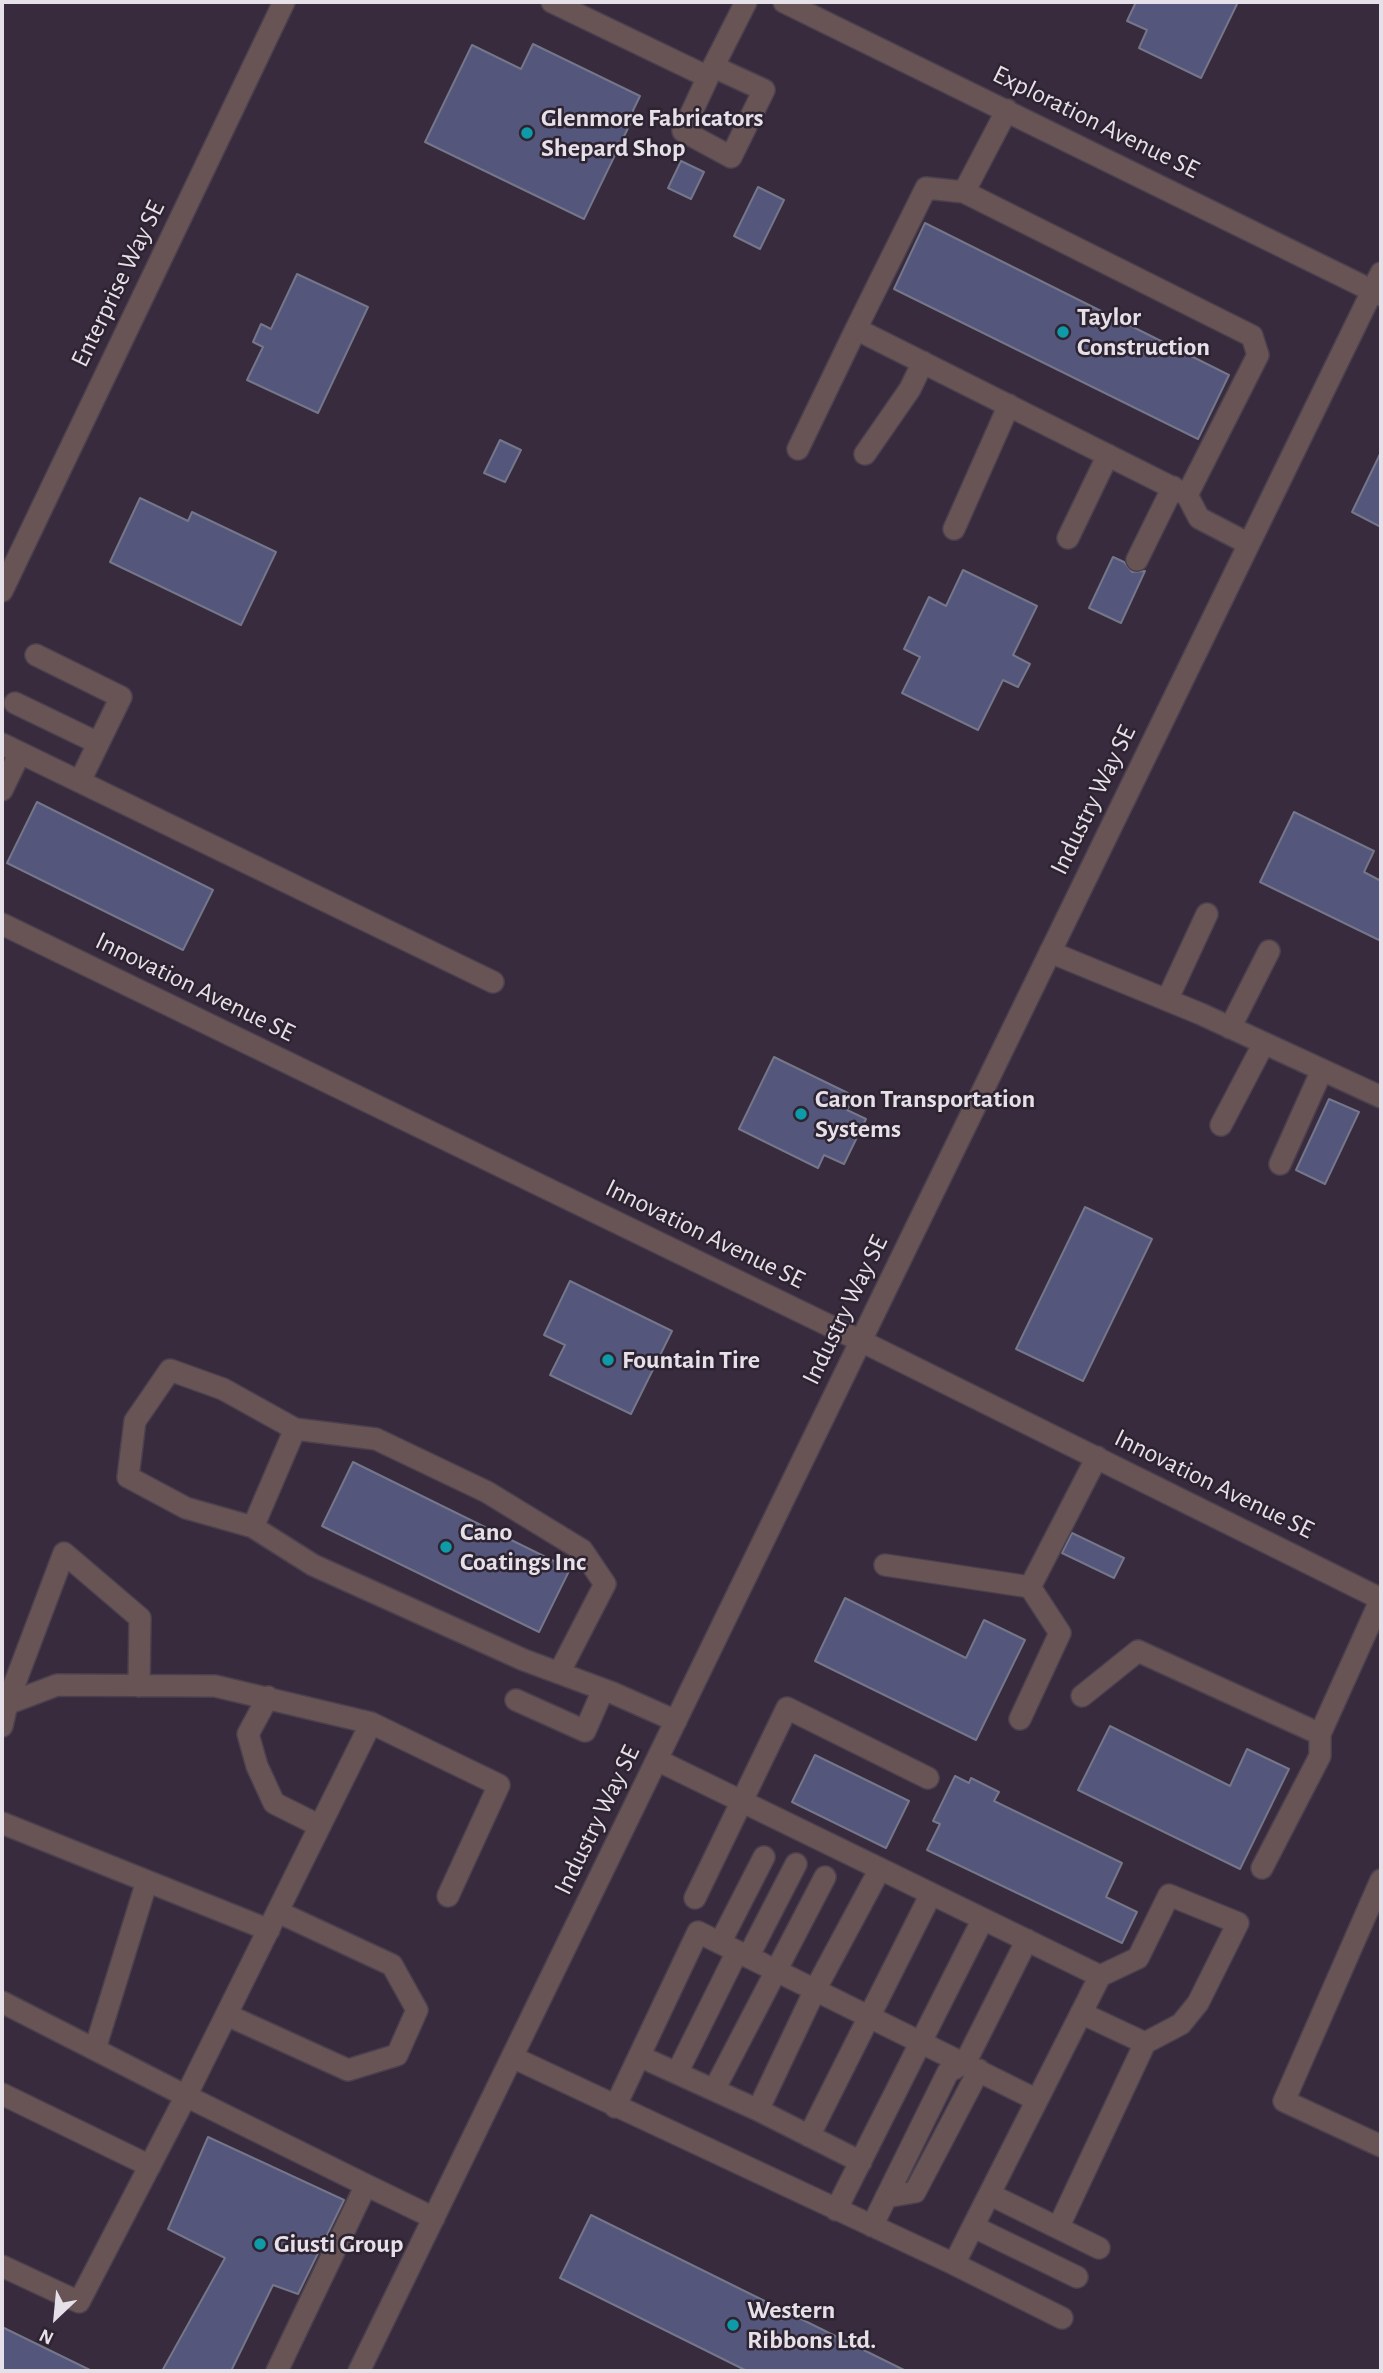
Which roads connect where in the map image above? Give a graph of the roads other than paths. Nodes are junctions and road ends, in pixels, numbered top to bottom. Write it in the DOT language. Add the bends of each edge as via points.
graph roads {
  1 [pos="284,2"];
  2 [pos="552,2"];
  3 [pos="746,2"];
  4 [pos="784,2"];
  5 [pos="1007,110"];
  6 [pos="964,192"];
  7 [pos="1378,286"];
  8 [pos="856,329"];
  9 [pos="923,362"];
  10 [pos="1009,405"];
  11 [pos="798,449"];
  12 [pos="865,454"];
  13 [pos="1108,455"];
  14 [pos="1180,491"];
  15 [pos="954,529"];
  16 [pos="1068,538"];
  17 [pos="1249,544"];
  18 [pos="1138,560"];
  19 [pos="2,591"];
  20 [pos="36,655"];
  21 [pos="15,703"];
  22 [pos="98,743"];
  23 [pos="11,748"];
  24 [pos="80,781"];
  25 [pos="2,790"];
  26 [pos="1206,914"];
  27 [pos="2,924"];
  28 [pos="1269,951"];
  29 [pos="1050,952"];
  30 [pos="493,982"];
  31 [pos="1167,1000"];
  32 [pos="1230,1028"];
  33 [pos="1264,1043"];
  34 [pos="1322,1070"];
  35 [pos="1381,1097"];
  36 [pos="1221,1125"];
  37 [pos="1280,1164"];
  38 [pos="861,1341"];
  39 [pos="295,1429"];
  40 [pos="1097,1457"];
  41 [pos="253,1527"];
  42 [pos="885,1565"];
  43 [pos="1030,1587"];
  44 [pos="1381,1599"];
  45 [pos="559,1673"];
  46 [pos="139,1686"];
  47 [pos="603,1689"];
  48 [pos="1083,1696"];
  49 [pos="268,1697"];
  50 [pos="516,1700"];
  51 [pos="7,1704"];
  52 [pos="1020,1719"];
  53 [pos="676,1721"];
  54 [pos="371,1723"];
  55 [pos="2,1726"];
  56 [pos="1320,1734"];
  57 [pos="657,1760"];
  58 [pos="928,1778"];
  59 [pos="743,1802"];
  60 [pos="2,1823"];
  61 [pos="320,1826"];
  62 [pos="764,1857"];
  63 [pos="796,1864"];
  64 [pos="1262,1868"];
  65 [pos="880,1869"];
  66 [pos="825,1877"];
  67 [pos="1381,1880"];
  68 [pos="147,1881"];
  69 [pos="931,1894"];
  70 [pos="448,1896"];
  71 [pos="695,1898"];
  72 [pos="983,1919"];
  73 [pos="274,1921"];
  74 [pos="1027,1940"];
  75 [pos="735,1951"];
  76 [pos="777,1972"];
  77 [pos="1100,1976"];
  78 [pos="815,1990"];
  79 [pos="2,2002"];
  80 [pos="1082,2013"];
  81 [pos="227,2015"];
  82 [pos="869,2017"];
  83 [pos="922,2043"];
  84 [pos="1145,2043"];
  85 [pos="95,2049"];
  86 [pos="639,2056"];
  87 [pos="512,2057"];
  88 [pos="972,2067"];
  89 [pos="677,2073"];
  90 [pos="714,2090"];
  91 [pos="2,2094"];
  92 [pos="186,2096"];
  93 [pos="1037,2100"];
  94 [pos="615,2107"];
  95 [pos="758,2110"];
  96 [pos="809,2136"];
  97 [pos="1381,2146"];
  98 [pos="860,2162"];
  99 [pos="150,2166"];
  100 [pos="366,2185"];
  101 [pos="991,2195"];
  102 [pos="836,2210"];
  103 [pos="434,2218"];
  104 [pos="872,2226"];
  105 [pos="974,2227"];
  106 [pos="1058,2228"];
  107 [pos="1100,2248"];
  108 [pos="954,2264"];
  109 [pos="2,2266"];
  110 [pos="1076,2277"];
  111 [pos="1062,2318"];
  112 [pos="277,2371"];
  113 [pos="359,2371"];
  1 -- 19 [label="street, Enterprise Way SE"];
  2 -- 3 [label="street" via="711,72"];
  4 -- 5 [label="street, Exploration Avenue SE"];
  5 -- 6 [label="street"];
  5 -- 7 [label="street, Exploration Avenue SE"];
  6 -- 8 [label="street" via="926,188"];
  6 -- 14 [label="street" via="1252,336 1258,355"];
  7 -- 17 [label="street, Industry Way SE"];
  8 -- 9 [label="street"];
  8 -- 11 [label="street"];
  9 -- 10 [label="street"];
  9 -- 12 [label="street"];
  10 -- 13 [label="street"];
  10 -- 15 [label="street"];
  13 -- 14 [label="street"];
  13 -- 16 [label="street"];
  14 -- 17 [label="street" via="1199,518"];
  14 -- 18 [label="street"];
  17 -- 29 [label="street, Industry Way SE"];
  20 -- 22 [label="street" via="121,696"];
  21 -- 22 [label="street"];
  22 -- 24 [label="street"];
  23 -- 24 [label="street"];
  23 -- 25 [label="street"];
  24 -- 30 [label="street"];
  26 -- 31 [label="street"];
  27 -- 38 [label="street, Innovation Avenue SE"];
  28 -- 32 [label="street"];
  29 -- 31 [label="street"];
  29 -- 38 [label="street, Industry Way SE"];
  31 -- 32 [label="street"];
  32 -- 33 [label="street"];
  33 -- 34 [label="street"];
  33 -- 36 [label="street"];
  34 -- 35 [label="street"];
  34 -- 37 [label="street"];
  38 -- 40 [label="street, Innovation Avenue SE"];
  38 -- 53 [label="street, Industry Way SE"];
  39 -- 41 [label="street"];
  39 -- 41 [label="street" via="223,1390 170,1370 135,1421 128,1477 186,1507"];
  39 -- 45 [label="street" via="376,1439 487,1492 582,1550 605,1584"];
  40 -- 43 [label="street"];
  40 -- 44 [label="street, Innovation Avenue SE"];
  41 -- 45 [label="street" via="313,1565"];
  42 -- 43 [label="street"];
  43 -- 52 [label="street" via="1060,1633"];
  44 -- 56 [label="street"];
  45 -- 47 [label="street"];
  46 -- 49 [label="street" via="215,1686"];
  46 -- 51 [label="street" via="57,1685"];
  46 -- 51 [label="street" via="140,1618 64,1553"];
  47 -- 50 [label="street" via="585,1731"];
  47 -- 53 [label="street"];
  48 -- 56 [label="street" via="1138,1651"];
  49 -- 54 [label="street"];
  49 -- 61 [label="street" via="248,1734 257,1766 274,1803"];
  51 -- 55 [label="street"];
  53 -- 57 [label="street, Industry Way SE"];
  54 -- 61 [label="street"];
  54 -- 70 [label="street" via="499,1785"];
  56 -- 64 [label="street" via="1321,1756"];
  57 -- 59 [label="street"];
  57 -- 87 [label="street, Industry Way SE"];
  58 -- 59 [label="street" via="787,1708"];
  59 -- 65 [label="street"];
  59 -- 71 [label="street"];
  60 -- 68 [label="street"];
  61 -- 73 [label="street"];
  62 -- 75 [label="street"];
  63 -- 75 [label="street"];
  65 -- 69 [label="street"];
  65 -- 78 [label="street"];
  66 -- 76 [label="street"];
  67 -- 97 [label="street" via="1284,2101"];
  68 -- 73 [label="street"];
  68 -- 85 [label="street"];
  69 -- 72 [label="street"];
  69 -- 82 [label="street"];
  72 -- 74 [label="street"];
  72 -- 83 [label="street"];
  73 -- 81 [label="street"];
  73 -- 81 [label="street" via="392,1965 416,2010 397,2055 348,2070"];
  74 -- 77 [label="street"];
  74 -- 88 [label="street"];
  75 -- 76 [label="street"];
  75 -- 86 [label="street" via="698,1933"];
  75 -- 89 [label="street"];
  76 -- 78 [label="street"];
  76 -- 90 [label="street"];
  77 -- 80 [label="street"];
  77 -- 84 [label="street" via="1138,1958 1169,1895 1238,1923 1198,2003 1181,2024"];
  78 -- 82 [label="street"];
  78 -- 95 [label="street"];
  79 -- 85 [label="street"];
  80 -- 84 [label="street"];
  80 -- 93 [label="street"];
  81 -- 92 [label="street"];
  82 -- 83 [label="street"];
  82 -- 96 [label="street"];
  83 -- 88 [label="street"];
  83 -- 98 [label="street"];
  84 -- 106 [label="street"];
  85 -- 92 [label="street"];
  86 -- 89 [label="street"];
  86 -- 94 [label="street"];
  87 -- 94 [label="street"];
  87 -- 103 [label="street, Industry Way SE"];
  88 -- 93 [label="street"];
  88 -- 104 [label="street" via="948,2071"];
  89 -- 90 [label="street"];
  90 -- 95 [label="street"];
  91 -- 99 [label="street"];
  92 -- 99 [label="street"];
  92 -- 100 [label="street"];
  93 -- 101 [label="street"];
  94 -- 102 [label="street"];
  95 -- 96 [label="street"];
  96 -- 98 [label="street"];
  98 -- 102 [label="street"];
  99 -- 109 [label="street" via="79,2302"];
  100 -- 103 [label="street"];
  100 -- 112 [label="street"];
  101 -- 105 [label="street"];
  101 -- 106 [label="street"];
  102 -- 104 [label="street"];
  103 -- 113 [label="street, Industry Way SE"];
  104 -- 108 [label="street"];
  105 -- 108 [label="street"];
  105 -- 110 [label="street"];
  106 -- 107 [label="street"];
  108 -- 111 [label="street"];
}
